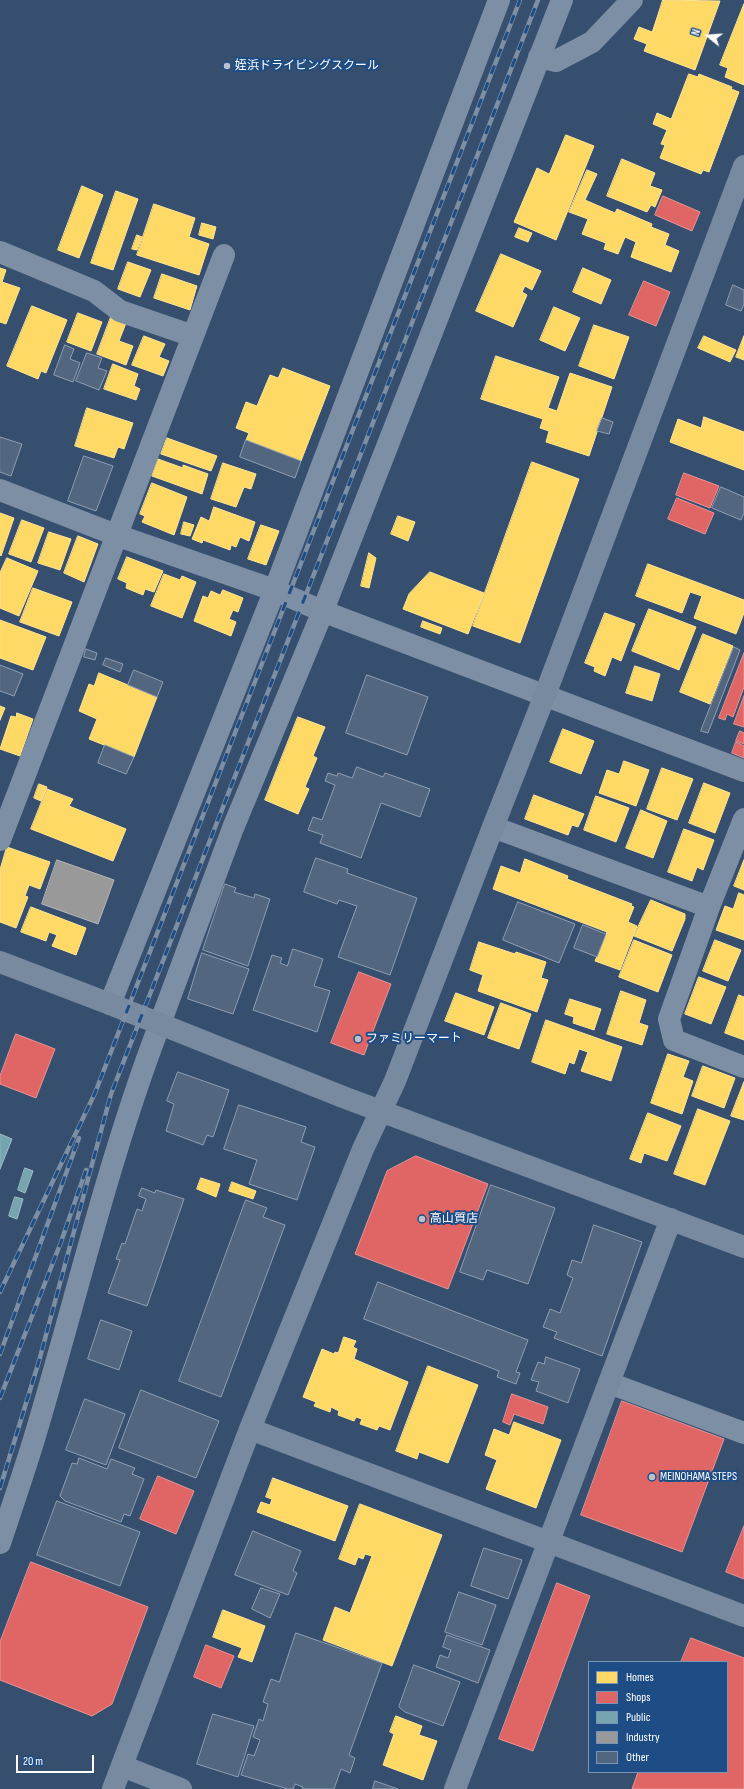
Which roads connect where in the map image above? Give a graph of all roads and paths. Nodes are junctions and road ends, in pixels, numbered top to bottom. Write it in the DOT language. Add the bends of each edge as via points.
graph roads {
  1 [pos="499,0"];
  2 [pos="562,0"];
  3 [pos="632,0"];
  4 [pos="540,57"];
  5 [pos="744,166"];
  6 [pos="0,252"];
  7 [pos="224,254"];
  8 [pos="193,336"];
  9 [pos="0,490"];
  10 [pos="116,535"];
  11 [pos="274,590"];
  12 [pos="322,611"];
  13 [pos="545,695"];
  14 [pos="744,771"];
  15 [pos="744,819"];
  16 [pos="493,827"];
  17 [pos="0,840"];
  18 [pos="709,907"];
  19 [pos="0,962"];
  20 [pos="110,1004"];
  21 [pos="159,1025"];
  22 [pos="744,1067"];
  23 [pos="381,1111"];
  24 [pos="671,1219"];
  25 [pos="744,1247"];
  26 [pos="609,1383"];
  27 [pos="250,1429"];
  28 [pos="744,1433"];
  29 [pos="548,1542"];
  30 [pos="0,1543"];
  31 [pos="744,1616"];
  32 [pos="122,1766"];
  33 [pos="113,1789"];
  34 [pos="181,1789"];
  35 [pos="454,1789"];
  1 -- 11 [label="street"];
  2 -- 4 [label="street"];
  3 -- 4 [label="street" via="592,42 556,61"];
  4 -- 12 [label="street"];
  5 -- 13 [label="street"];
  6 -- 8 [label="street" via="94,291 120,311"];
  7 -- 8 [label="street"];
  8 -- 10 [label="street"];
  9 -- 10 [label="street"];
  10 -- 11 [label="street"];
  10 -- 17 [label="street"];
  11 -- 12 [label="street"];
  11 -- 20 [label="street"];
  12 -- 13 [label="street"];
  12 -- 21 [label="street" via="233,828"];
  13 -- 14 [label="street"];
  13 -- 16 [label="street"];
  15 -- 18 [label="street"];
  16 -- 18 [label="street"];
  16 -- 23 [label="street" via="396,1081"];
  18 -- 22 [label="street" via="670,1019 674,1040"];
  19 -- 20 [label="street"];
  20 -- 21 [label="street"];
  21 -- 23 [label="street"];
  21 -- 30 [label="street" via="135,1092 34,1437"];
  23 -- 24 [label="street"];
  23 -- 27 [label="street"];
  24 -- 25 [label="street"];
  24 -- 26 [label="street"];
  26 -- 28 [label="street"];
  26 -- 29 [label="street"];
  27 -- 29 [label="street"];
  27 -- 32 [label="street"];
  29 -- 31 [label="street"];
  29 -- 35 [label="street"];
  32 -- 33 [label="street"];
  32 -- 34 [label="street"];
}
